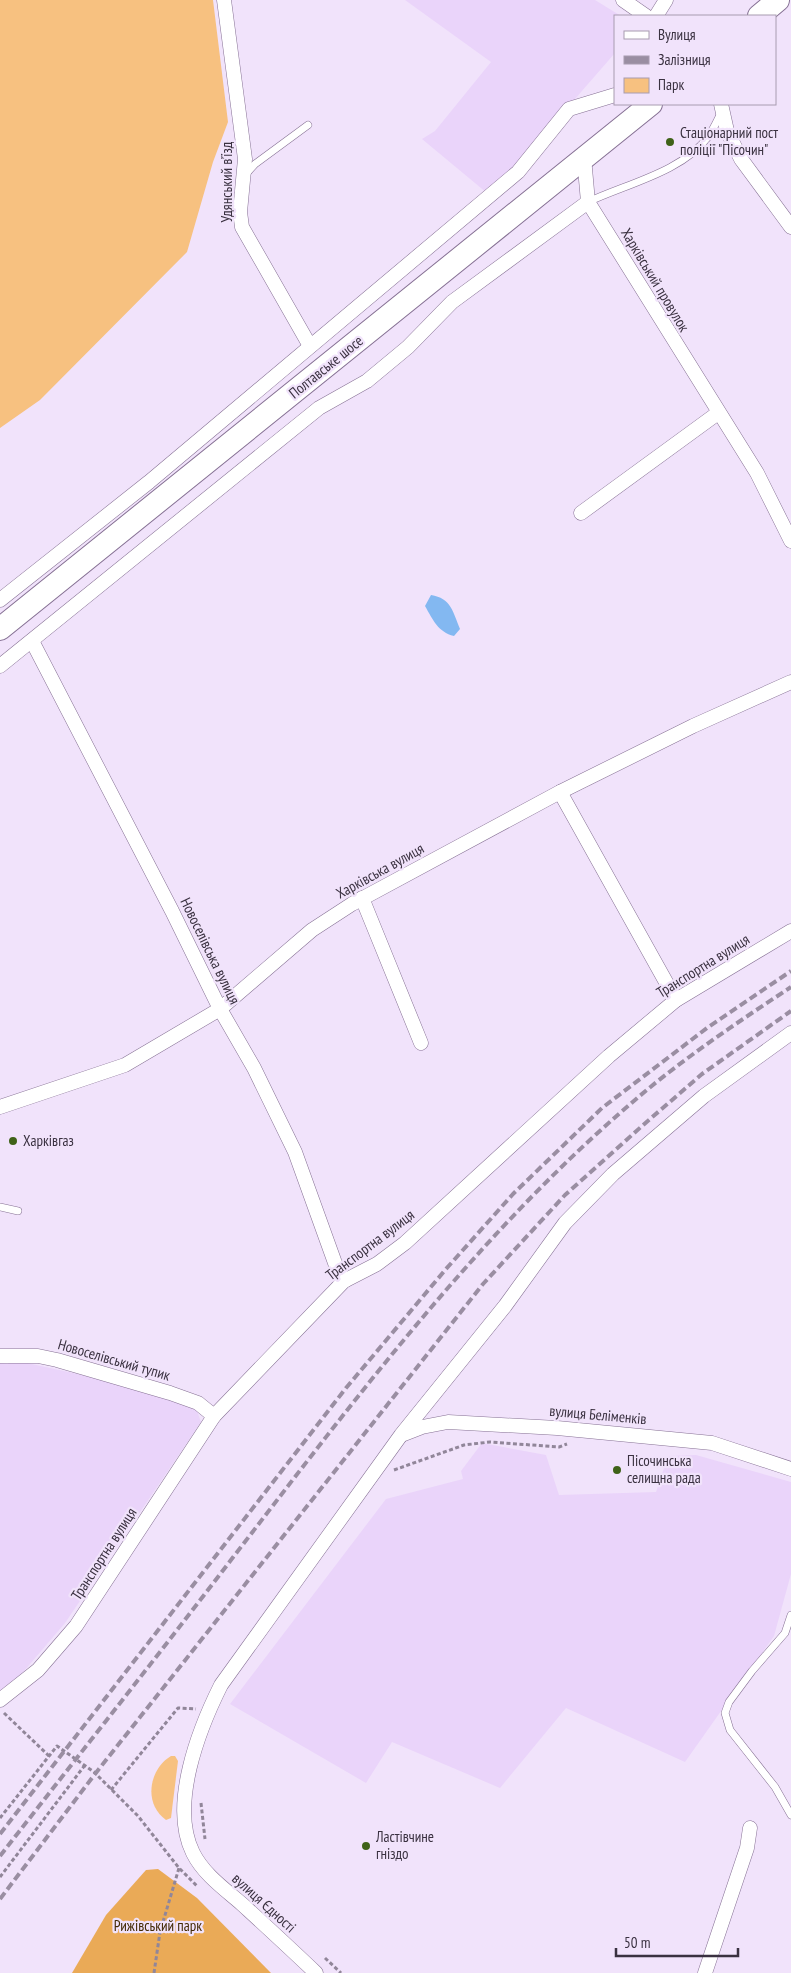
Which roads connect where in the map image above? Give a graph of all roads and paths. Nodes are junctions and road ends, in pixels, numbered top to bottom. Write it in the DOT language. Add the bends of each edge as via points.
graph roads {
  1 [pos="224,0"];
  2 [pos="622,0"];
  3 [pos="666,0"];
  4 [pos="778,0"];
  5 [pos="644,15"];
  6 [pos="657,15"];
  7 [pos="759,15"];
  8 [pos="614,95"];
  9 [pos="650,105"];
  10 [pos="722,107"];
  11 [pos="308,125"];
  12 [pos="584,157"];
  13 [pos="243,176"];
  14 [pos="588,202"];
  15 [pos="791,226"];
  16 [pos="310,346"];
  17 [pos="718,412"];
  18 [pos="580,513"];
  19 [pos="791,542"];
  20 [pos="0,600"];
  21 [pos="0,629"];
  22 [pos="32,641"];
  23 [pos="0,666"];
  24 [pos="791,682"];
  25 [pos="560,792"];
  26 [pos="362,898"];
  27 [pos="791,931"];
  28 [pos="676,1000"];
  29 [pos="220,1009"];
  30 [pos="791,1033"];
  31 [pos="421,1043"];
  32 [pos="0,1106"];
  33 [pos="0,1207"];
  34 [pos="18,1211"];
  35 [pos="344,1281"];
  36 [pos="0,1356"];
  37 [pos="214,1416"];
  38 [pos="401,1435"];
  39 [pos="504,1444"];
  40 [pos="791,1469"];
  41 [pos="387,1473"];
  42 [pos="791,1615"];
  43 [pos="0,1700"];
  44 [pos="0,1709"];
  45 [pos="197,1710"];
  46 [pos="49,1756"];
  47 [pos="85,1765"];
  48 [pos="111,1790"];
  49 [pos="201,1795"];
  50 [pos="791,1815"];
  51 [pos="0,1818"];
  52 [pos="750,1828"];
  53 [pos="206,1843"];
  54 [pos="179,1868"];
  55 [pos="0,1877"];
  56 [pos="197,1886"];
  57 [pos="319,1954"];
  58 [pos="154,1973"];
  59 [pos="316,1973"];
  60 [pos="341,1973"];
  61 [pos="705,1973"];
  1 -- 13 [label="street, Удянський в’їзд" via="242,128"];
  2 -- 5 [label="street"];
  3 -- 6 [label="street"];
  4 -- 7 [label="highway"];
  8 -- 16 [label="street" via="569,109 518,172"];
  9 -- 12 [label="highway, Полтавське шосе"];
  10 -- 14 [label="lane" via="708,138 692,152 669,168"];
  10 -- 15 [label="street" via="727,131 741,159"];
  11 -- 13 [label="lane" via="254,164"];
  12 -- 14 [label="street, Харківський провулок"];
  12 -- 21 [label="highway, Полтавське шосе"];
  13 -- 16 [label="street, Удянський в’їзд" via="242,227"];
  14 -- 17 [label="street, Харківський провулок"];
  14 -- 22 [label="street" via="452,302 408,347 367,381 320,408"];
  16 -- 20 [label="street" via="149,482"];
  17 -- 18 [label="street"];
  17 -- 19 [label="street, Харківський провулок" via="757,473"];
  22 -- 23 [label="street"];
  22 -- 29 [label="street, Новоселівська вулиця"];
  24 -- 25 [label="street, Харківська вулиця"];
  25 -- 26 [label="street, Харківська вулиця"];
  25 -- 28 [label="street"];
  26 -- 29 [label="street, Харківська вулиця" via="312,930"];
  26 -- 31 [label="street"];
  27 -- 28 [label="street, Транспортна вулиця"];
  28 -- 35 [label="street, Транспортна вулиця" via="609,1056 405,1243 377,1264"];
  29 -- 32 [label="street, Харківська вулиця" via="125,1065"];
  29 -- 35 [label="street, Новоселівська вулиця" via="254,1068 295,1152"];
  30 -- 38 [label="street" via="704,1096 613,1174 565,1223 505,1306"];
  33 -- 34 [label="lane"];
  35 -- 37 [label="street, Транспортна вулиця"];
  36 -- 37 [label="street, Новоселівський тупик" via="38,1356 57,1360 170,1393 198,1403"];
  37 -- 43 [label="street, Транспортна вулиця" via="76,1626 38,1670"];
  38 -- 40 [label="street, вулиця Беліменків" via="448,1422 672,1438 712,1443"];
  38 -- 59 [label="street, вулиця Єдності" via="221,1685 208,1712 186,1788 184,1820 193,1854 208,1874"];
  39 -- 41 [label="path" via="464,1445"];
  42 -- 50 [label="lane" via="785,1633 734,1694 725,1713 730,1730 775,1787"];
  44 -- 46 [label="path"];
  45 -- 48 [label="path" via="178,1708"];
  46 -- 47 [label="path" via="58,1746"];
  46 -- 51 [label="path"];
  47 -- 48 [label="path"];
  47 -- 55 [label="path"];
  48 -- 54 [label="path" via="138,1816"];
  49 -- 53 [label="path"];
  52 -- 61 [label="street" via="747,1848"];
  54 -- 56 [label="path"];
  54 -- 58 [label="path" via="160,1932"];
  57 -- 60 [label="path"];
}
